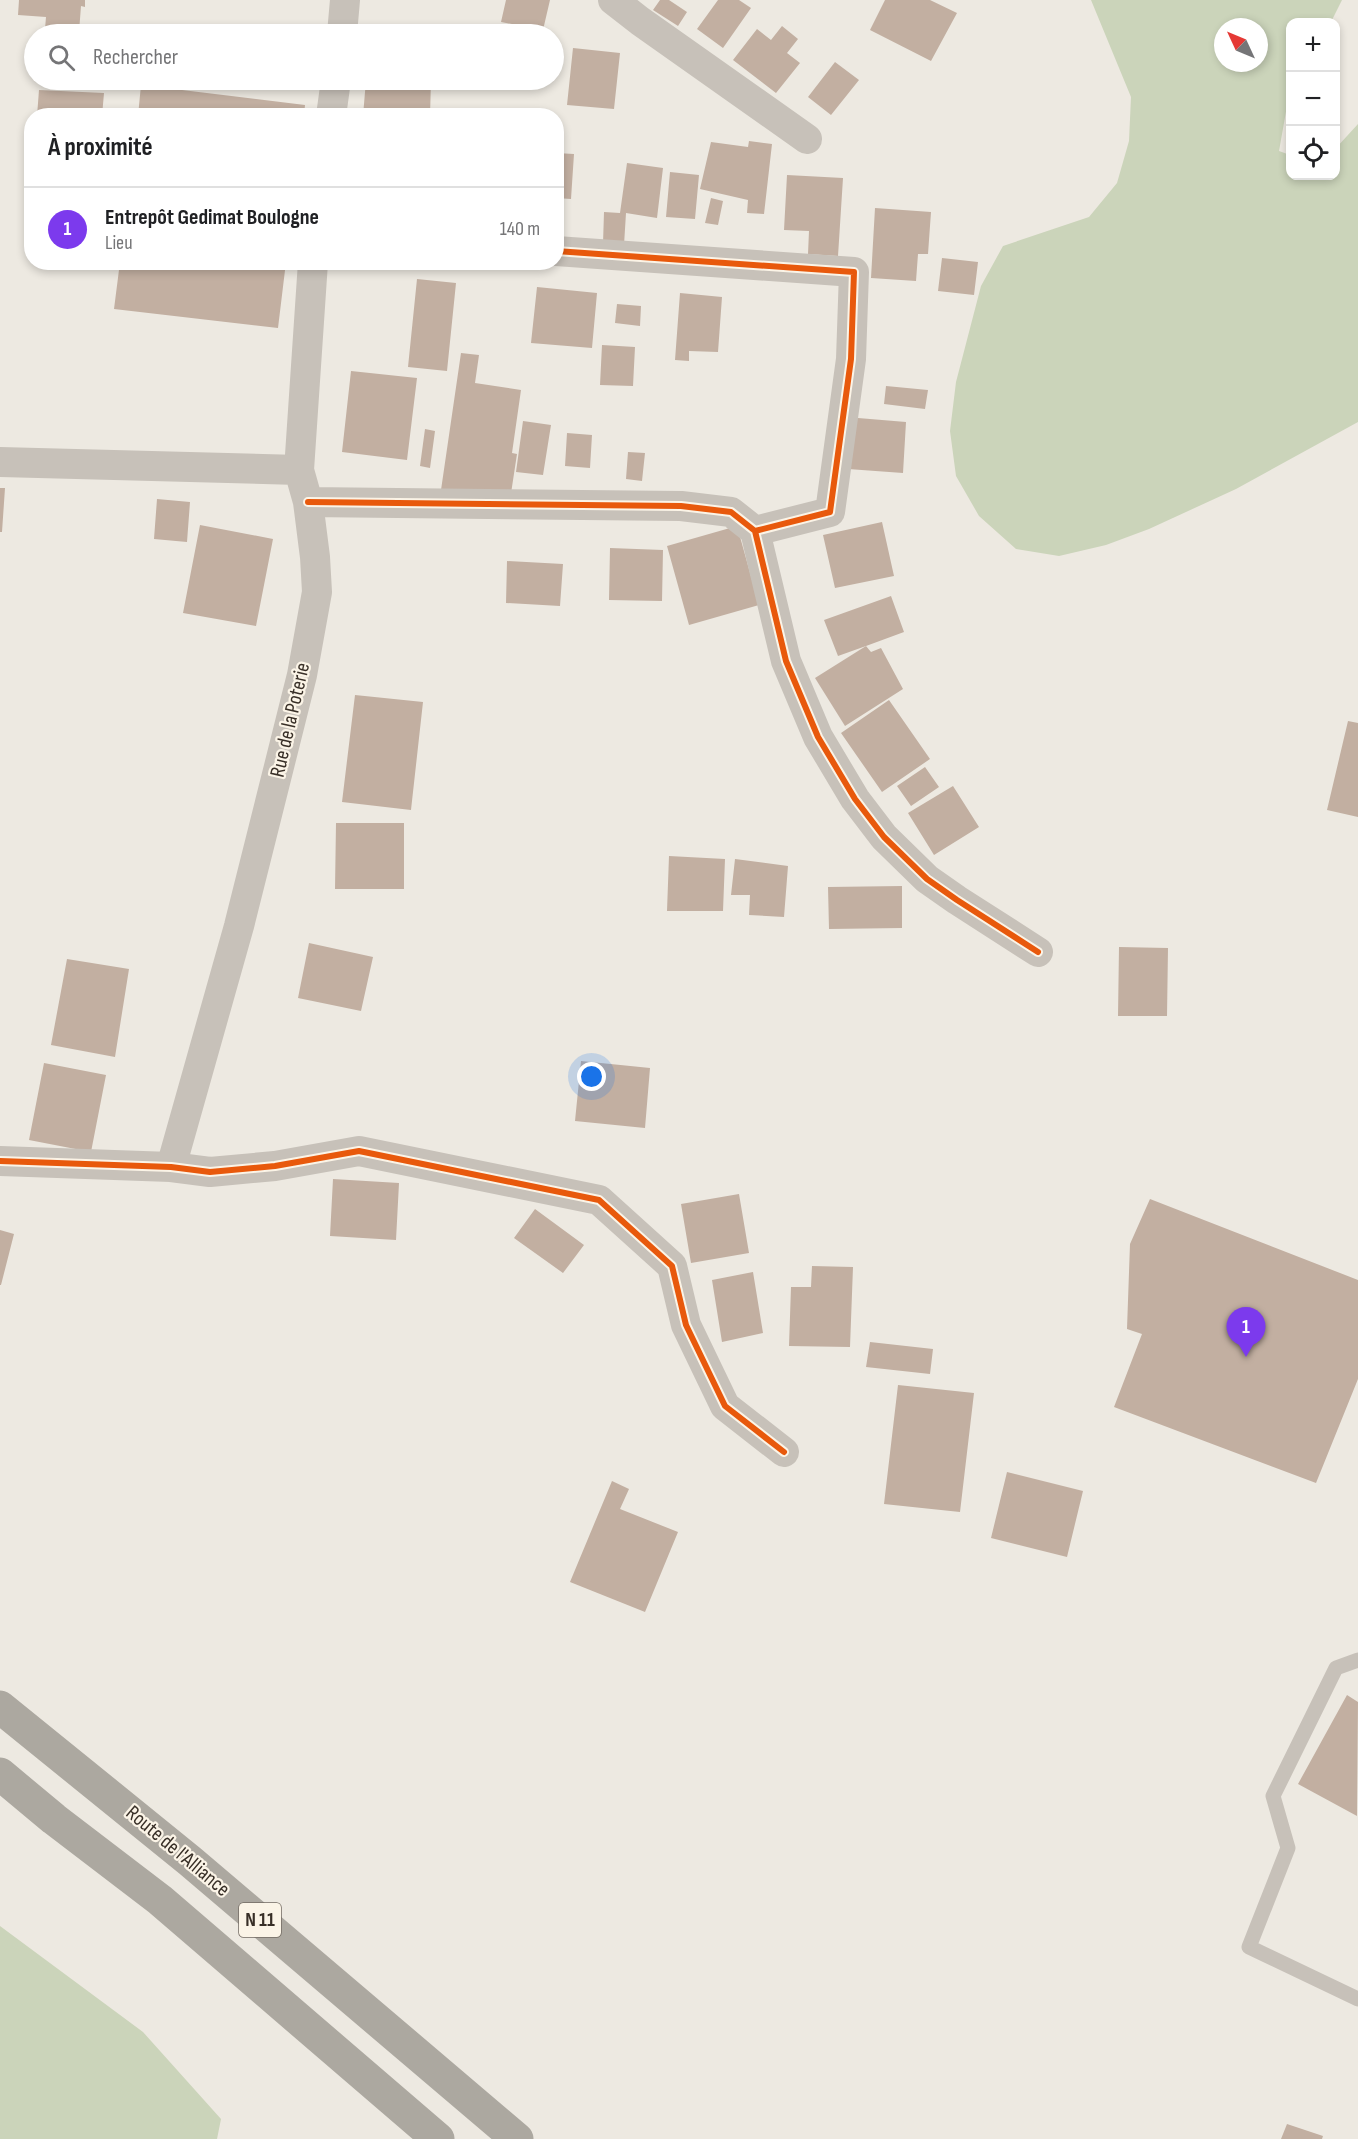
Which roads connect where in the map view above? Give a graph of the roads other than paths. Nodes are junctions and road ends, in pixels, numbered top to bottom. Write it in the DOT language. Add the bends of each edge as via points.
graph roads {
  1 [pos="345,0"];
  2 [pos="613,0"];
  3 [pos="343,24"];
  4 [pos="335,90"];
  5 [pos="332,108"];
  6 [pos="807,139"];
  7 [pos="564,252"];
  8 [pos="312,270"];
  9 [pos="0,462"];
  10 [pos="299,470"];
  11 [pos="308,502"];
  12 [pos="756,531"];
  13 [pos="1038,952"];
  14 [pos="0,1161"];
  15 [pos="171,1167"];
  16 [pos="784,1452"];
  17 [pos="1358,1660"];
  18 [pos="0,1707"];
  19 [pos="0,1774"];
  20 [pos="0,1784"];
  21 [pos="54,1819"];
  22 [pos="1358,1999"];
  23 [pos="438,2139"];
  24 [pos="517,2139"];
  1 -- 3 [label="street"];
  2 -- 6 [label="street"];
  4 -- 5 [label="street"];
  7 -- 12 [label="street" via="854,272 851,359 830,512"];
  8 -- 10 [label="street, Rue de la Poterie"];
  9 -- 10 [label="street"];
  10 -- 11 [label="street, Rue de la Poterie"];
  11 -- 12 [label="street" via="681,506 731,512"];
  11 -- 15 [label="street, Rue de la Poterie" via="317,592 302,675 239,926"];
  12 -- 13 [label="street" via="786,661 818,737 855,800 884,837 927,879"];
  14 -- 15 [label="street"];
  15 -- 16 [label="street" via="210,1172 275,1166 359,1151 598,1200 672,1266 686,1325 725,1407"];
  17 -- 22 [label="lane" via="1336,1668 1273,1796 1288,1848 1249,1947"];
  18 -- 24 [label="highway, Route de l'Alliance / N 11" via="190,1861"];
  19 -- 21 [label="highway, N 11"];
  20 -- 21 [label="highway"];
  21 -- 23 [label="highway, N 11" via="160,1900"];
}
